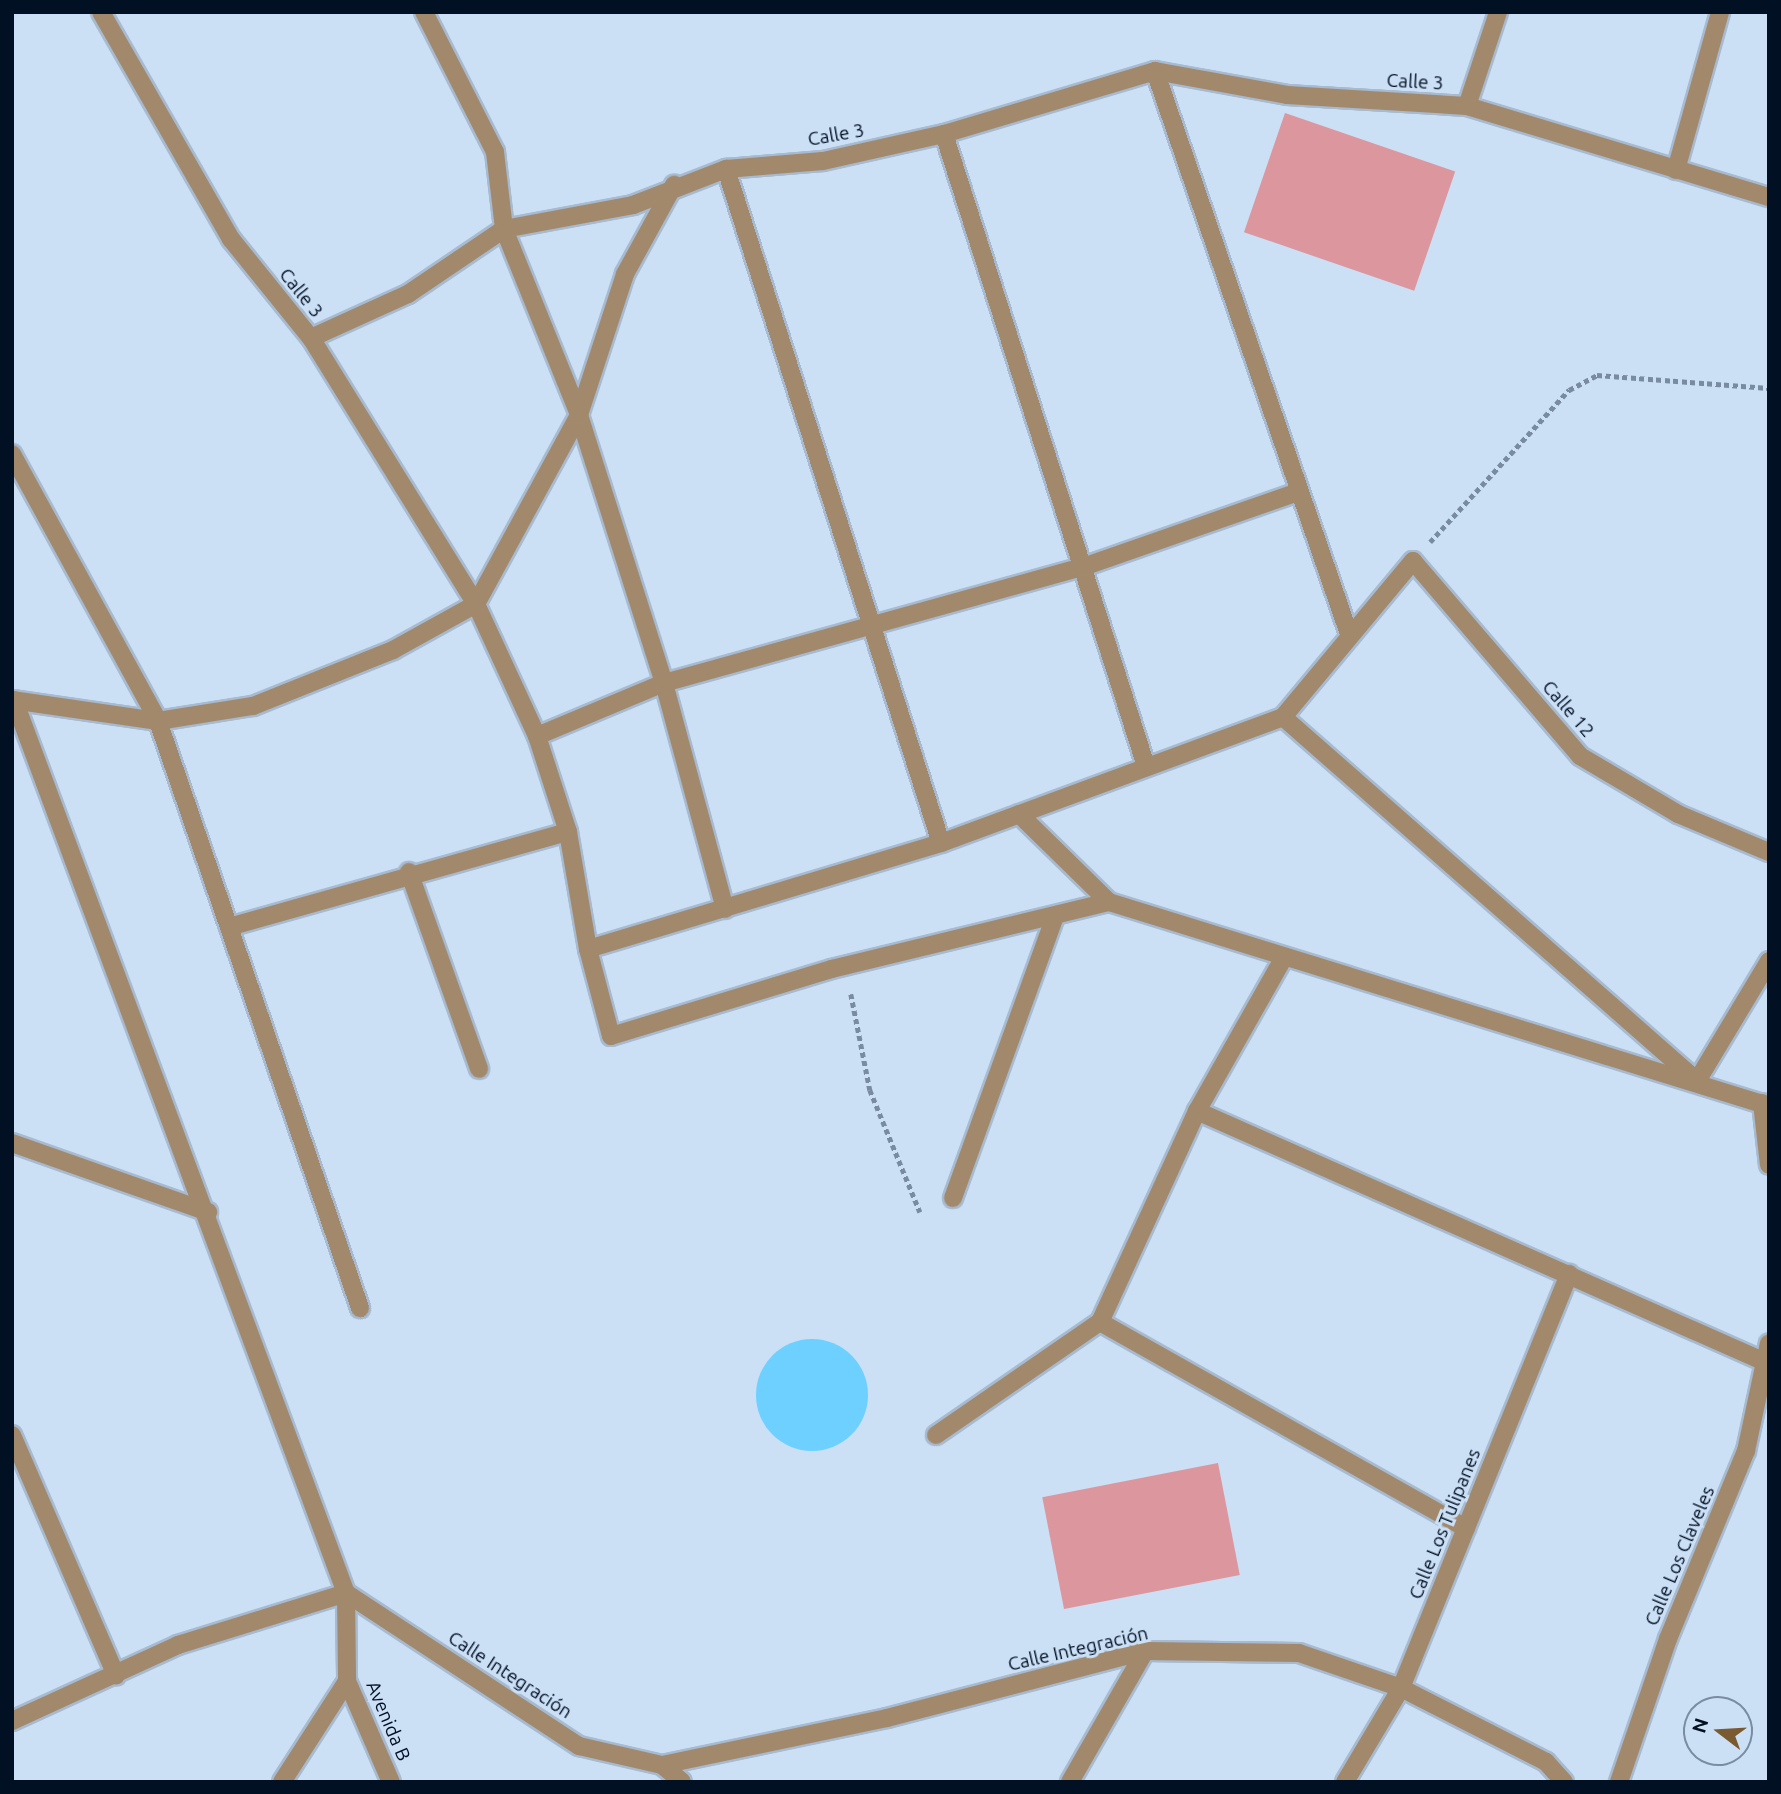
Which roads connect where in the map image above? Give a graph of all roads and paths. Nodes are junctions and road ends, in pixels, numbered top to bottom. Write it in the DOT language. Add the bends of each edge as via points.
graph roads {
  1 [pos="101,12"];
  2 [pos="424,12"];
  3 [pos="1498,12"];
  4 [pos="1720,12"];
  5 [pos="1155,71"];
  6 [pos="1467,106"];
  7 [pos="944,134"];
  8 [pos="726,169"];
  9 [pos="1676,170"];
  10 [pos="674,186"];
  11 [pos="1769,197"];
  12 [pos="504,229"];
  13 [pos="311,338"];
  14 [pos="1769,388"];
  15 [pos="579,415"];
  16 [pos="12,454"];
  17 [pos="1298,492"];
  18 [pos="1413,561"];
  19 [pos="1080,568"];
  20 [pos="476,604"];
  21 [pos="874,629"];
  22 [pos="1349,634"];
  23 [pos="664,683"];
  24 [pos="13,700"];
  25 [pos="1283,717"];
  26 [pos="158,721"];
  27 [pos="537,736"];
  28 [pos="1144,763"];
  29 [pos="1018,814"];
  30 [pos="568,832"];
  31 [pos="941,842"];
  32 [pos="1769,852"];
  33 [pos="409,872"];
  34 [pos="1109,902"];
  35 [pos="725,909"];
  36 [pos="1055,916"];
  37 [pos="229,927"];
  38 [pos="588,949"];
  39 [pos="1282,961"];
  40 [pos="1769,961"];
  41 [pos="846,966"];
  42 [pos="479,1069"];
  43 [pos="1697,1081"];
  44 [pos="1765,1105"];
  45 [pos="1197,1111"];
  46 [pos="12,1143"];
  47 [pos="1769,1165"];
  48 [pos="953,1198"];
  49 [pos="208,1212"];
  50 [pos="920,1212"];
  51 [pos="1569,1274"];
  52 [pos="360,1308"];
  53 [pos="1100,1322"];
  54 [pos="1769,1343"];
  55 [pos="1765,1362"];
  56 [pos="936,1435"];
  57 [pos="12,1436"];
  58 [pos="1466,1528"];
  59 [pos="346,1593"];
  60 [pos="1145,1651"];
  61 [pos="116,1675"];
  62 [pos="347,1681"];
  63 [pos="1401,1688"];
  64 [pos="12,1721"];
  65 [pos="662,1765"];
  66 [pos="282,1782"];
  67 [pos="391,1782"];
  68 [pos="682,1782"];
  69 [pos="1070,1782"];
  70 [pos="1345,1782"];
  71 [pos="1564,1782"];
  72 [pos="1619,1782"];
  1 -- 13 [label="street, Calle 3" via="231,239"];
  2 -- 12 [label="street" via="495,152"];
  3 -- 6 [label="street"];
  4 -- 9 [label="street"];
  5 -- 6 [label="street, Calle 3" via="1287,95"];
  5 -- 7 [label="street, Calle 3"];
  5 -- 17 [label="street"];
  6 -- 9 [label="street, Calle 3"];
  7 -- 8 [label="street, Calle 3" via="823,161"];
  7 -- 19 [label="street"];
  8 -- 10 [label="street, Calle 3"];
  8 -- 21 [label="street"];
  9 -- 11 [label="street, Calle 3"];
  10 -- 12 [label="street, Calle 3" via="633,205"];
  10 -- 15 [label="street" via="625,274"];
  12 -- 13 [label="street, Calle 3" via="408,294"];
  12 -- 15 [label="street"];
  13 -- 20 [label="street"];
  14 -- 18 [label="path" via="1597,376 1569,390"];
  15 -- 20 [label="street"];
  15 -- 23 [label="street"];
  16 -- 26 [label="street"];
  17 -- 19 [label="street"];
  17 -- 22 [label="street"];
  18 -- 22 [label="street"];
  18 -- 32 [label="street, Calle 12" via="1580,756 1678,814"];
  19 -- 21 [label="street"];
  19 -- 28 [label="street"];
  20 -- 26 [label="street" via="393,650 253,706"];
  20 -- 27 [label="street"];
  21 -- 23 [label="street"];
  21 -- 31 [label="street"];
  22 -- 25 [label="street"];
  23 -- 27 [label="street"];
  23 -- 35 [label="street"];
  24 -- 26 [label="street"];
  24 -- 49 [label="street, Avenida B"];
  25 -- 28 [label="street"];
  25 -- 43 [label="street"];
  26 -- 37 [label="street"];
  27 -- 30 [label="street"];
  28 -- 29 [label="street"];
  29 -- 31 [label="street"];
  29 -- 34 [label="street"];
  30 -- 33 [label="street"];
  30 -- 38 [label="street"];
  31 -- 35 [label="street"];
  33 -- 37 [label="street"];
  33 -- 42 [label="street"];
  34 -- 36 [label="street"];
  34 -- 39 [label="street"];
  35 -- 38 [label="street"];
  36 -- 41 [label="street"];
  36 -- 48 [label="street"];
  37 -- 52 [label="street"];
  38 -- 41 [label="street" via="607,1036"];
  39 -- 43 [label="street"];
  39 -- 45 [label="street"];
  40 -- 43 [label="street"];
  41 -- 50 [label="path" via="870,1090"];
  43 -- 44 [label="street"];
  44 -- 47 [label="street"];
  45 -- 51 [label="street"];
  45 -- 53 [label="street"];
  46 -- 49 [label="street"];
  49 -- 59 [label="street, Avenida B"];
  51 -- 55 [label="street"];
  51 -- 58 [label="street, Calle Los Tulipanes"];
  53 -- 56 [label="street"];
  53 -- 58 [label="street"];
  54 -- 55 [label="street, Calle Los Claveles"];
  55 -- 72 [label="street, Calle Los Claveles" via="1746,1451 1668,1639"];
  57 -- 61 [label="street"];
  58 -- 63 [label="street, Calle Los Tulipanes"];
  59 -- 61 [label="street" via="178,1645"];
  59 -- 62 [label="street, Avenida B"];
  59 -- 65 [label="street, Calle Integración" via="579,1746"];
  60 -- 63 [label="street, Calle Integración" via="1299,1653"];
  60 -- 65 [label="street, Calle Integración" via="887,1718"];
  60 -- 69 [label="street"];
  61 -- 64 [label="street"];
  62 -- 66 [label="street"];
  62 -- 67 [label="street, Avenida B"];
  63 -- 70 [label="street, Calle Los Tulipanes"];
  63 -- 71 [label="street, Calle Integración" via="1546,1762"];
  65 -- 68 [label="street, Calle Integración"];
}
